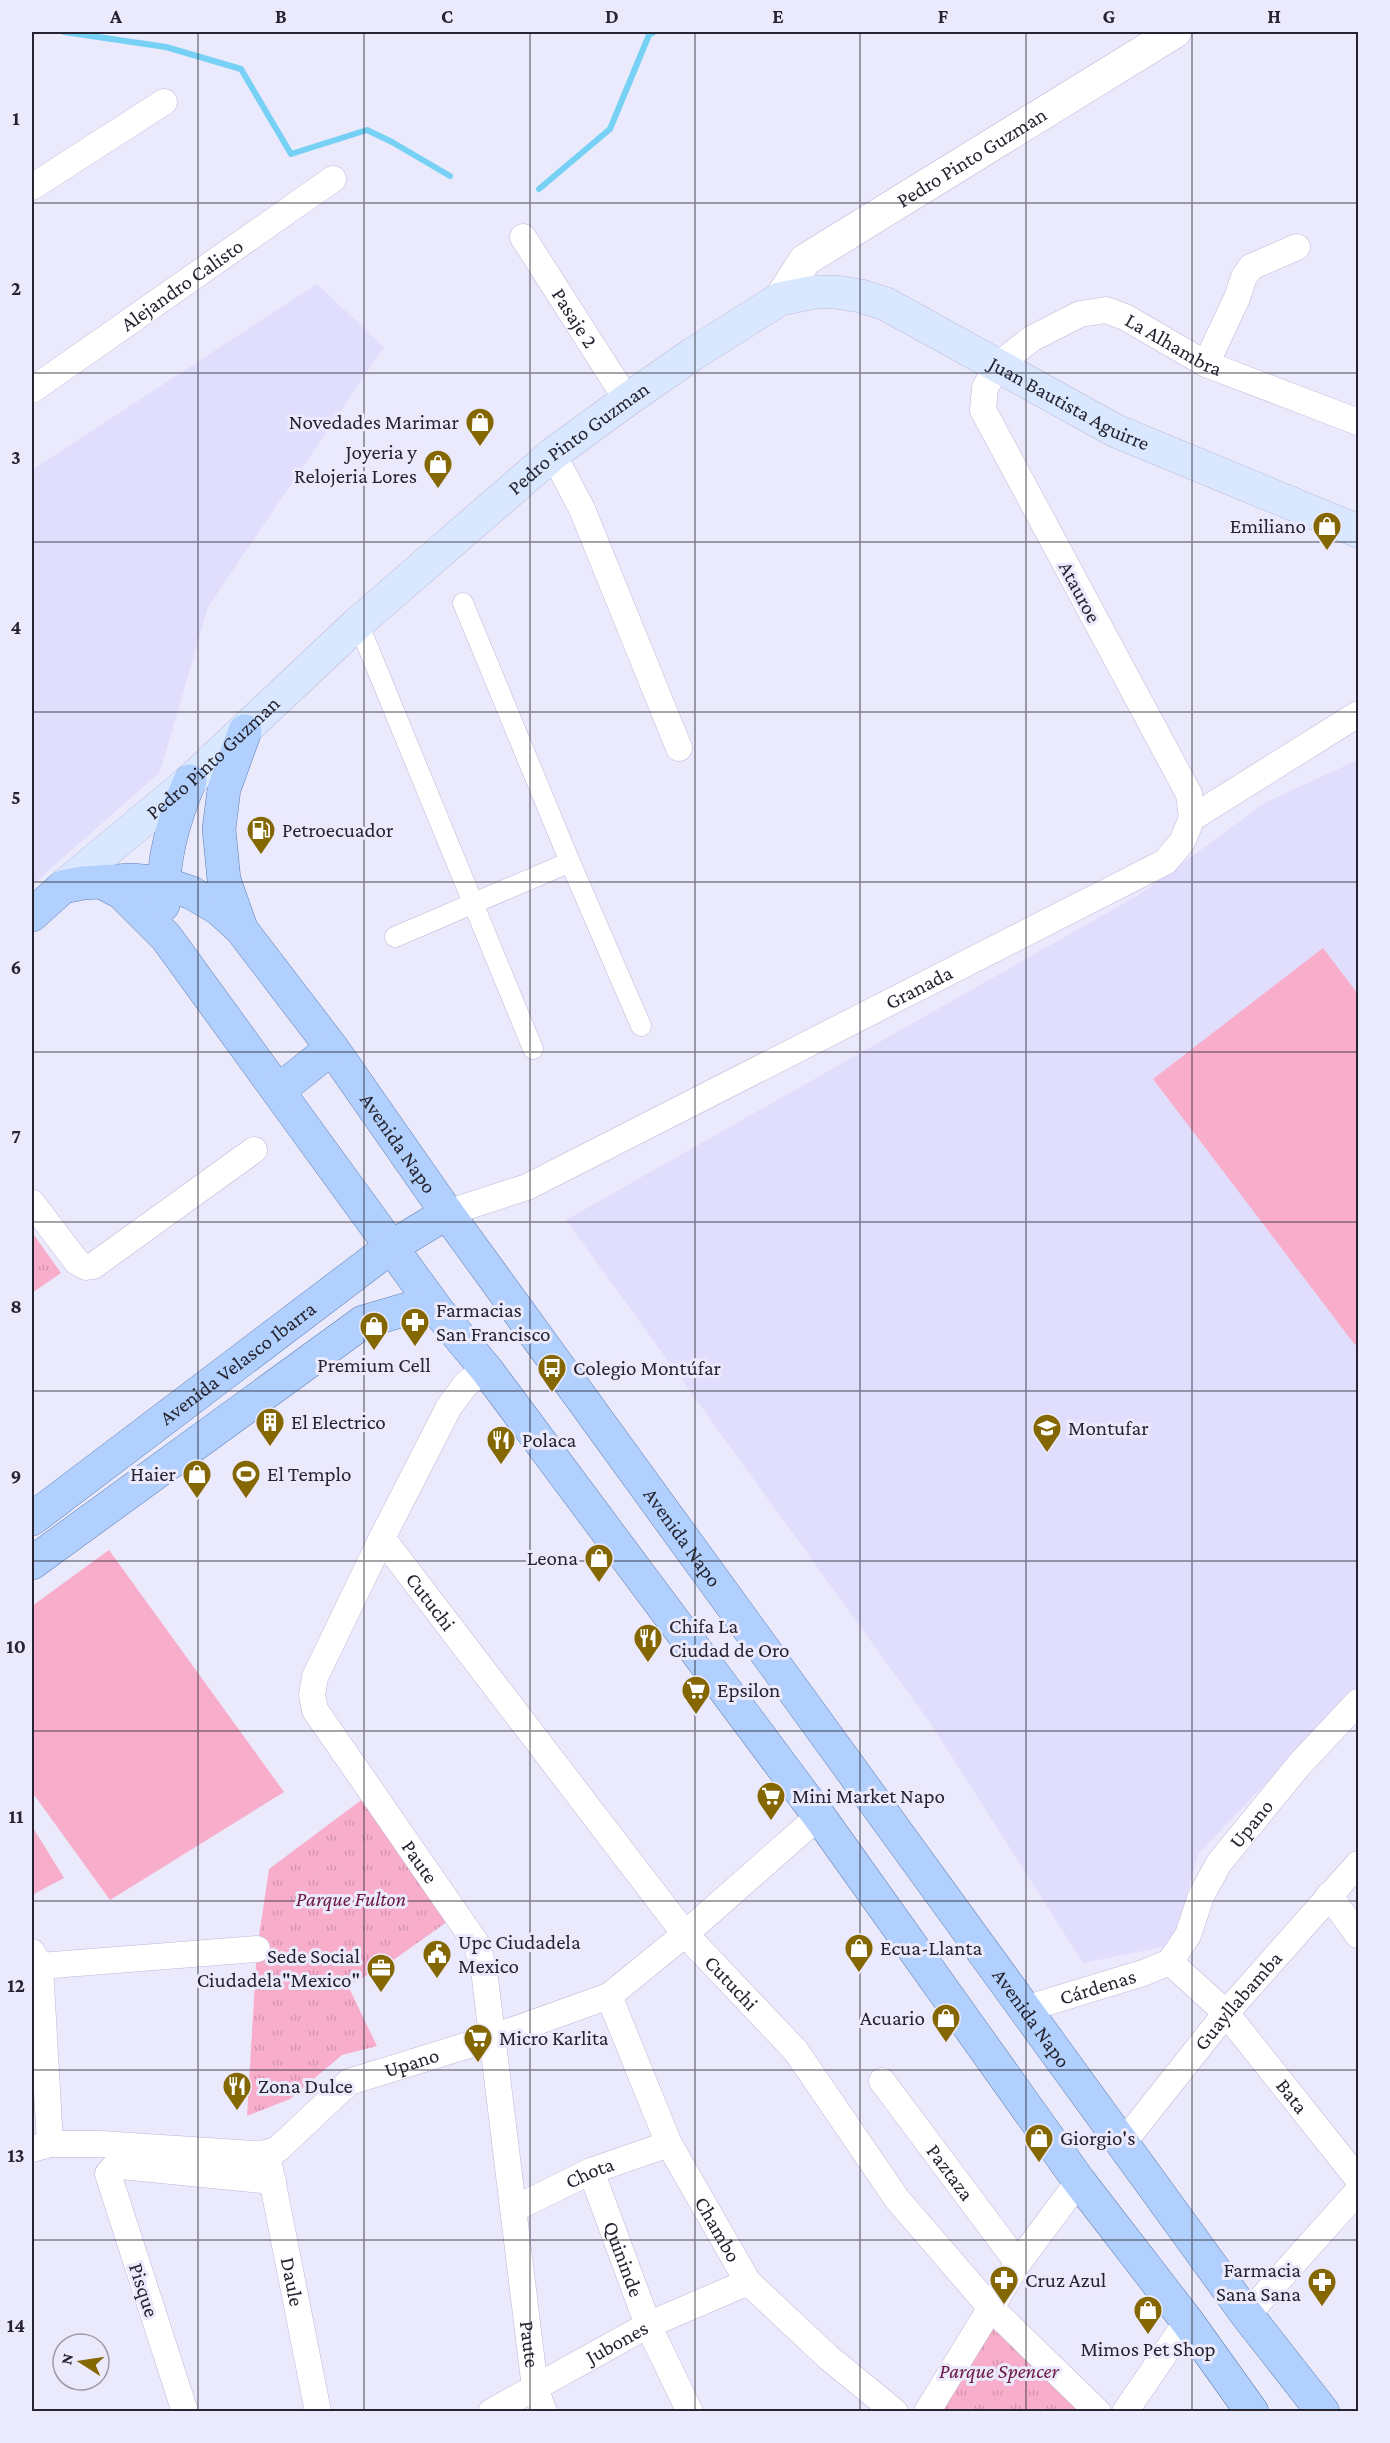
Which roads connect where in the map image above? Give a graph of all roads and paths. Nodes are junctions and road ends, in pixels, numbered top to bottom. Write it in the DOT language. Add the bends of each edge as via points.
graph roads {
  1 [pos="1175,32"];
  2 [pos="164,102"];
  3 [pos="333,179"];
  4 [pos="32,188"];
  5 [pos="523,237"];
  6 [pos="1297,247"];
  7 [pos="780,299"];
  8 [pos="1206,364"];
  9 [pos="997,366"];
  10 [pos="32,390"];
  11 [pos="627,400"];
  12 [pos="1359,422"];
  13 [pos="554,454"];
  14 [pos="1359,531"];
  15 [pos="463,603"];
  16 [pos="358,623"];
  17 [pos="1358,714"];
  18 [pos="245,731"];
  19 [pos="679,748"];
  20 [pos="190,781"];
  21 [pos="1192,818"];
  22 [pos="570,862"];
  23 [pos="101,882"];
  24 [pos="163,883"];
  25 [pos="63,887"];
  26 [pos="472,903"];
  27 [pos="32,915"];
  28 [pos="241,929"];
  29 [pos="166,937"];
  30 [pos="395,937"];
  31 [pos="641,1026"];
  32 [pos="332,1048"];
  33 [pos="533,1049"];
  34 [pos="278,1091"];
  35 [pos="254,1150"];
  36 [pos="32,1203"];
  37 [pos="447,1213"];
  38 [pos="392,1247"];
  39 [pos="437,1310"];
  40 [pos="486,1369"];
  41 [pos="32,1518"];
  42 [pos="382,1538"];
  43 [pos="32,1563"];
  44 [pos="1359,1702"];
  45 [pos="819,1816"];
  46 [pos="1359,1863"];
  47 [pos="1329,1895"];
  48 [pos="685,1934"];
  49 [pos="1359,1935"];
  50 [pos="257,1949"];
  51 [pos="36,1959"];
  52 [pos="1170,1962"];
  53 [pos="609,1996"];
  54 [pos="1025,2009"];
  55 [pos="1226,2013"];
  56 [pos="491,2038"];
  57 [pos="882,2081"];
  58 [pos="1123,2143"];
  59 [pos="669,2144"];
  60 [pos="41,2147"];
  61 [pos="267,2153"];
  62 [pos="591,2171"];
  63 [pos="1359,2179"];
  64 [pos="273,2181"];
  65 [pos="1079,2181"];
  66 [pos="1359,2191"];
  67 [pos="514,2209"];
  68 [pos="1018,2263"];
  69 [pos="748,2282"];
  70 [pos="991,2308"];
  71 [pos="1247,2315"];
  72 [pos="1187,2321"];
  73 [pos="648,2325"];
  74 [pos="535,2388"];
  75 [pos="185,2412"];
  76 [pos="318,2412"];
  77 [pos="491,2412"];
  78 [pos="544,2412"];
  79 [pos="690,2412"];
  80 [pos="895,2412"];
  81 [pos="927,2412"];
  82 [pos="1098,2412"];
  83 [pos="1125,2412"];
  84 [pos="1252,2412"];
  85 [pos="1323,2412"];
  1 -- 7 [label="street, Pedro Pinto Guzman" via="805,260"];
  2 -- 4 [label="street"];
  3 -- 10 [label="street, Alejandro Calisto"];
  5 -- 11 [label="street, Pasaje 2"];
  6 -- 8 [label="street" via="1251,267"];
  7 -- 9 [label="main road, Juan Bautista Aguirre" via="816,292 861,296 886,304"];
  7 -- 11 [label="main road, Pedro Pinto Guzman"];
  8 -- 9 [label="street, La Alhambra" via="1106,310 1080,314 1031,339"];
  8 -- 12 [label="street, La Alhambra"];
  9 -- 14 [label="main road, Juan Bautista Aguirre" via="1116,431"];
  9 -- 21 [label="street, Atauroe" via="985,388 982,410 1189,794"];
  11 -- 13 [label="main road, Pedro Pinto Guzman"];
  13 -- 16 [label="main road, Pedro Pinto Guzman"];
  13 -- 19 [label="street" via="582,509"];
  15 -- 22 [label="street"];
  16 -- 18 [label="main road, Pedro Pinto Guzman"];
  16 -- 26 [label="street"];
  17 -- 21 [label="street"];
  18 -- 20 [label="main road, Pedro Pinto Guzman"];
  18 -- 28 [label="main road" via="224,789 219,830 224,880"];
  20 -- 24 [label="main road" via="171,831"];
  20 -- 25 [label="main road, Pedro Pinto Guzman"];
  21 -- 37 [label="street, Granada" via="1182,842 1165,862 527,1186"];
  22 -- 26 [label="street"];
  22 -- 31 [label="street"];
  23 -- 24 [label="main road, Avenida Napo"];
  23 -- 25 [label="main road, Avenida Napo"];
  23 -- 29 [label="main road" via="122,893"];
  24 -- 28 [label="main road, Avenida Napo" via="192,893 219,909"];
  24 -- 29 [label="main road"];
  25 -- 27 [label="main road, Pedro Pinto Guzman"];
  26 -- 30 [label="street"];
  26 -- 33 [label="street"];
  28 -- 32 [label="main road, Avenida Napo"];
  29 -- 34 [label="main road"];
  32 -- 34 [label="main road"];
  32 -- 37 [label="main road, Avenida Napo"];
  34 -- 38 [label="main road"];
  35 -- 36 [label="street" via="93,1266 77,1262"];
  37 -- 38 [label="main road, Avenida Velasco Ibarra"];
  37 -- 54 [label="main road, Avenida Napo"];
  38 -- 39 [label="main road"];
  38 -- 41 [label="main road, Avenida Velasco Ibarra"];
  39 -- 40 [label="main road"];
  39 -- 43 [label="main road, Avenida Velasco Ibarra" via="414,1307 363,1322"];
  40 -- 42 [label="street, Paute" via="466,1384 449,1407"];
  40 -- 45 [label="main road"];
  42 -- 48 [label="street, Cutuchi"];
  42 -- 56 [label="street, Paute" via="315,1677 315,1710 476,1943 484,1970"];
  44 -- 52 [label="street, Upano" via="1299,1765 1220,1863 1201,1896 1188,1935"];
  45 -- 48 [label="street, Upano"];
  45 -- 65 [label="main road"];
  46 -- 47 [label="street, Guayllabamba"];
  47 -- 49 [label="street"];
  47 -- 55 [label="street, Guayllabamba"];
  48 -- 53 [label="street, Upano"];
  48 -- 70 [label="street, Cutuchi" via="796,2051 897,2199"];
  50 -- 51 [label="street"];
  51 -- 60 [label="street"];
  52 -- 54 [label="street, Cárdenas"];
  52 -- 55 [label="street, Bata"];
  53 -- 56 [label="street, Upano"];
  53 -- 59 [label="street, Chambo"];
  54 -- 58 [label="main road, Avenida Napo"];
  55 -- 58 [label="street, Guayllabamba"];
  55 -- 63 [label="street, Bata"];
  56 -- 61 [label="street, Upano" via="349,2082 284,2143"];
  56 -- 67 [label="street, Paute"];
  57 -- 68 [label="street, Paztaza"];
  58 -- 71 [label="main road, Avenida Napo"];
  59 -- 62 [label="street, Chota"];
  59 -- 69 [label="street, Chambo"];
  60 -- 61 [label="street" via="100,2144"];
  61 -- 64 [label="street, Daule"];
  62 -- 67 [label="street, Chota"];
  62 -- 73 [label="street, Quininde"];
  64 -- 75 [label="street, Pisque" via="121,2166 110,2169 108,2180"];
  64 -- 76 [label="street, Daule"];
  65 -- 68 [label="street"];
  65 -- 72 [label="main road"];
  66 -- 71 [label="street"];
  67 -- 74 [label="street, Paute"];
  68 -- 70 [label="street"];
  69 -- 73 [label="street, Jubones"];
  69 -- 80 [label="street, Chambo" via="828,2357"];
  70 -- 81 [label="street"];
  70 -- 82 [label="street, Cutuchi"];
  71 -- 85 [label="main road, Avenida Napo"];
  72 -- 83 [label="street"];
  72 -- 84 [label="main road"];
  73 -- 74 [label="street, Jubones"];
  73 -- 79 [label="street, Quininde"];
  74 -- 77 [label="street, Jubones"];
  74 -- 78 [label="street, Paute"];
}
